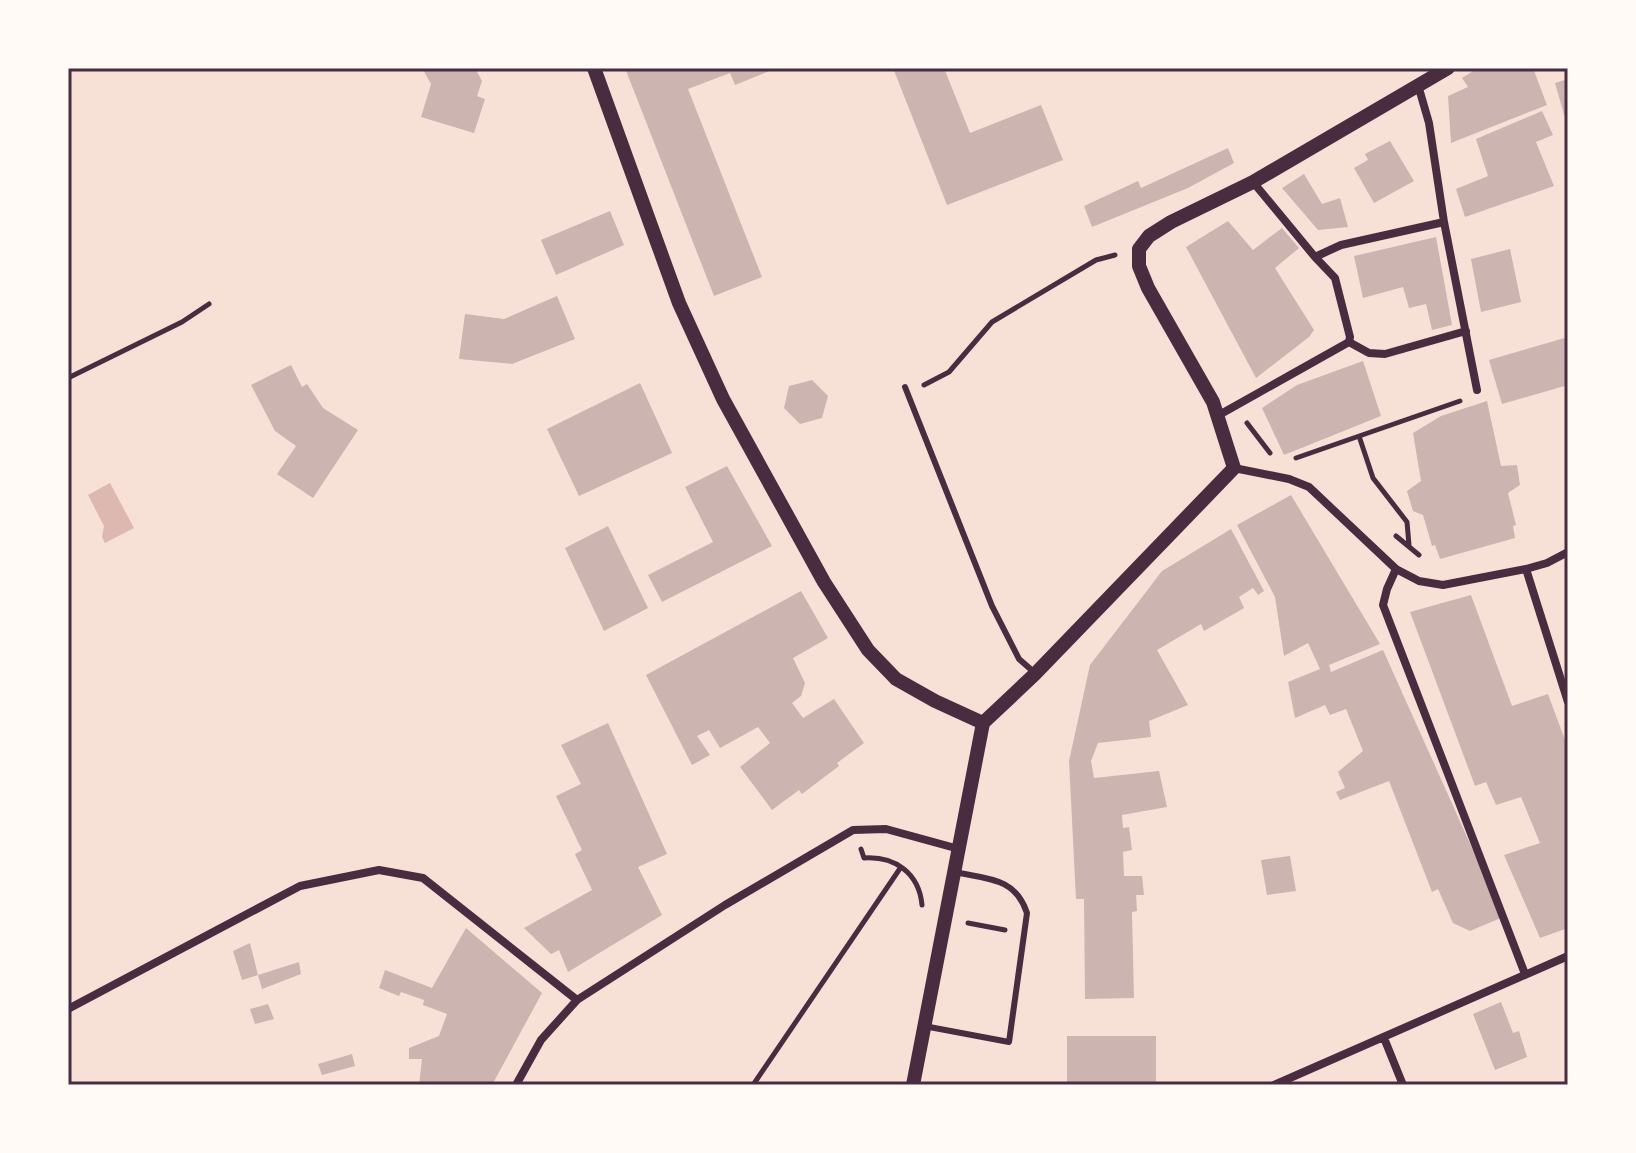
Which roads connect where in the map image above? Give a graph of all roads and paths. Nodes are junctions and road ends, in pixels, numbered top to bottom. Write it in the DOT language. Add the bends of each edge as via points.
graph roads {
  1 [pos="594,68"];
  2 [pos="1448,68"];
  3 [pos="1418,85"];
  4 [pos="1253,182"];
  5 [pos="1444,222"];
  6 [pos="1139,249"];
  7 [pos="1315,257"];
  8 [pos="209,304"];
  9 [pos="1466,331"];
  10 [pos="1349,342"];
  11 [pos="68,378"];
  12 [pos="1477,390"];
  13 [pos="906,391"];
  14 [pos="1219,415"];
  15 [pos="1359,436"];
  16 [pos="1295,458"];
  17 [pos="1234,468"];
  18 [pos="1409,546"];
  19 [pos="1568,552"];
  20 [pos="1396,569"];
  21 [pos="1526,569"];
  22 [pos="1035,674"];
  23 [pos="1568,702"];
  24 [pos="983,723"];
  25 [pos="960,849"];
  26 [pos="901,867"];
  27 [pos="953,871"];
  28 [pos="1568,956"];
  29 [pos="1525,974"];
  30 [pos="577,1000"];
  31 [pos="68,1009"];
  32 [pos="924,1026"];
  33 [pos="1384,1038"];
  34 [pos="516,1085"];
  35 [pos="753,1085"];
  36 [pos="913,1085"];
  37 [pos="1274,1085"];
  38 [pos="1403,1085"];
  1 -- 24 [label="street" via="679,303 723,399 824,582 868,650 896,679"];
  2 -- 3 [label="street"];
  3 -- 4 [label="street"];
  3 -- 5 [label="street"];
  4 -- 6 [label="street" via="1171,222"];
  4 -- 7 [label="street"];
  5 -- 7 [label="street" via="1341,245"];
  5 -- 9 [label="street"];
  6 -- 13 [label="path" via="1096,260 992,322 949,372"];
  6 -- 14 [label="street" via="1148,288"];
  7 -- 10 [label="street" via="1335,278"];
  8 -- 11 [label="path"];
  9 -- 10 [label="street" via="1385,354 1369,353"];
  9 -- 12 [label="street"];
  10 -- 14 [label="street"];
  12 -- 15 [label="path" via="1464,400"];
  13 -- 22 [label="lane" via="992,606 1019,659"];
  14 -- 17 [label="street"];
  15 -- 16 [label="path"];
  15 -- 18 [label="path" via="1373,478 1407,522"];
  17 -- 20 [label="street" via="1309,487"];
  17 -- 22 [label="street"];
  19 -- 21 [label="street"];
  20 -- 21 [label="street" via="1443,585"];
  20 -- 29 [label="street" via="1383,605"];
  21 -- 23 [label="street"];
  22 -- 24 [label="street"];
  24 -- 25 [label="street"];
  25 -- 27 [label="street"];
  25 -- 30 [label="street" via="886,829 853,830"];
  26 -- 35 [label="path"];
  27 -- 32 [label="street"];
  27 -- 32 [label="lane" via="1007,883 1022,897 1027,913 1009,1042"];
  28 -- 29 [label="street"];
  29 -- 33 [label="street"];
  30 -- 31 [label="street" via="423,878 379,870 300,886"];
  30 -- 34 [label="street" via="541,1040"];
  32 -- 36 [label="street"];
  33 -- 37 [label="street"];
  33 -- 38 [label="street"];
}
